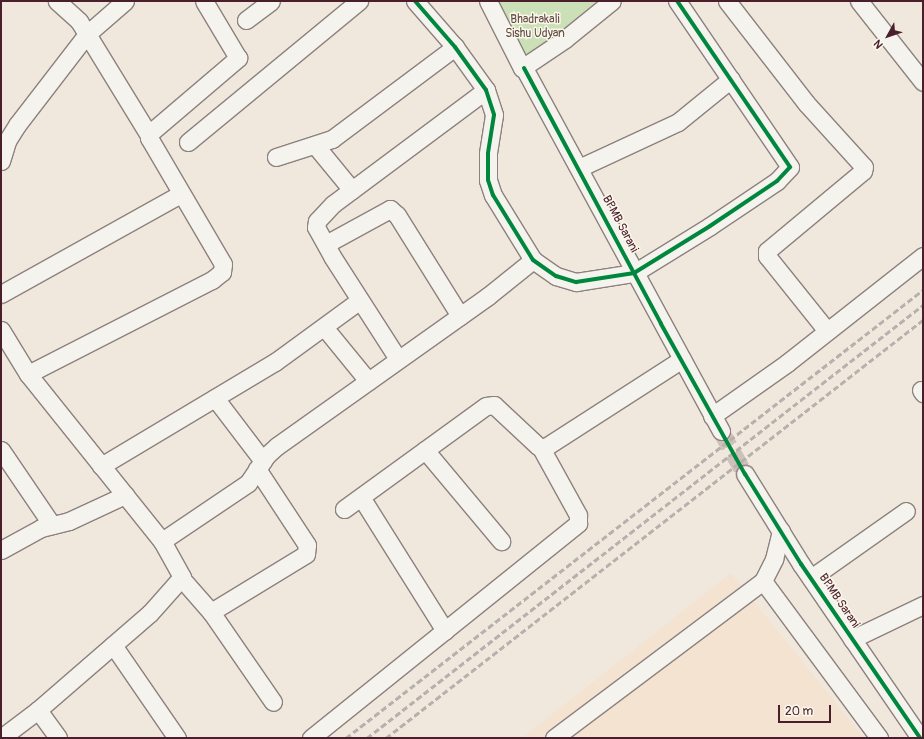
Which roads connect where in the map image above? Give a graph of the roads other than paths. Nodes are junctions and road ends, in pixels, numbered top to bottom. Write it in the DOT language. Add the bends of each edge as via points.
graph roads {
  1 [pos="57,1"];
  2 [pos="125,1"];
  3 [pos="204,1"];
  4 [pos="270,1"];
  5 [pos="359,1"];
  6 [pos="415,1"];
  7 [pos="488,1"];
  8 [pos="612,1"];
  9 [pos="677,1"];
  10 [pos="727,1"];
  11 [pos="859,1"];
  12 [pos="595,6"];
  13 [pos="246,20"];
  14 [pos="87,34"];
  15 [pos="455,47"];
  16 [pos="522,68"];
  17 [pos="731,79"];
  18 [pos="923,82"];
  19 [pos="486,90"];
  20 [pos="149,135"];
  21 [pos="188,142"];
  22 [pos="315,145"];
  23 [pos="276,157"];
  24 [pos="1,161"];
  25 [pos="580,168"];
  26 [pos="352,190"];
  27 [pos="181,194"];
  28 [pos="326,244"];
  29 [pos="923,256"];
  30 [pos="532,260"];
  31 [pos="634,273"];
  32 [pos="1,294"];
  33 [pos="360,300"];
  34 [pos="460,316"];
  35 [pos="324,327"];
  36 [pos="1,330"];
  37 [pos="827,331"];
  38 [pos="398,359"];
  39 [pos="682,359"];
  40 [pos="28,374"];
  41 [pos="368,381"];
  42 [pos="215,398"];
  43 [pos="712,416"];
  44 [pos="721,432"];
  45 [pos="541,448"];
  46 [pos="1,450"];
  47 [pos="424,450"];
  48 [pos="260,465"];
  49 [pos="101,466"];
  50 [pos="746,474"];
  51 [pos="125,495"];
  52 [pos="361,496"];
  53 [pos="344,509"];
  54 [pos="906,511"];
  55 [pos="52,525"];
  56 [pos="781,531"];
  57 [pos="162,541"];
  58 [pos="501,541"];
  59 [pos="1,550"];
  60 [pos="811,578"];
  61 [pos="182,579"];
  62 [pos="763,581"];
  63 [pos="923,605"];
  64 [pos="211,612"];
  65 [pos="445,631"];
  66 [pos="852,638"];
  67 [pos="113,645"];
  68 [pos="273,702"];
  69 [pos="38,710"];
  70 [pos="1,738"];
  71 [pos="58,738"];
  72 [pos="177,738"];
  73 [pos="311,738"];
  74 [pos="554,738"];
  75 [pos="879,738"];
  76 [pos="920,738"];
  1 -- 14 [label="street" via="79,21"];
  2 -- 14 [label="street"];
  3 -- 20 [label="street" via="238,58"];
  4 -- 13 [label="street"];
  5 -- 21 [label="street"];
  6 -- 15 [label="street"];
  7 -- 16 [label="street, BPMB Sarani"];
  8 -- 12 [label="street"];
  9 -- 17 [label="street"];
  10 -- 37 [label="street" via="806,103 864,167 863,171 769,248 767,254"];
  11 -- 18 [label="street"];
  12 -- 16 [label="street"];
  14 -- 20 [label="street"];
  14 -- 24 [label="street" via="17,125 7,141"];
  15 -- 19 [label="street"];
  15 -- 22 [label="street" via="332,139"];
  16 -- 25 [label="street, BPMB Sarani"];
  17 -- 25 [label="street" via="678,122"];
  17 -- 31 [label="street" via="790,167 777,181"];
  19 -- 26 [label="street"];
  19 -- 30 [label="street" via="494,115 488,154 490,187"];
  20 -- 27 [label="street"];
  22 -- 23 [label="street"];
  22 -- 26 [label="street"];
  25 -- 31 [label="street, BPMB Sarani"];
  26 -- 28 [label="street" via="317,220 316,227"];
  27 -- 32 [label="street"];
  27 -- 40 [label="street" via="222,264 219,275"];
  28 -- 33 [label="street"];
  28 -- 34 [label="street" via="387,209 393,211"];
  29 -- 37 [label="street"];
  30 -- 31 [label="street" via="556,276 576,282"];
  30 -- 34 [label="street"];
  31 -- 39 [label="street, BPMB Sarani"];
  33 -- 35 [label="street"];
  33 -- 38 [label="street"];
  34 -- 38 [label="street"];
  35 -- 41 [label="street"];
  35 -- 42 [label="street" via="275,362"];
  36 -- 40 [label="street"];
  37 -- 43 [label="street"];
  38 -- 41 [label="street"];
  39 -- 43 [label="street, BPMB Sarani"];
  39 -- 45 [label="street"];
  40 -- 49 [label="street"];
  41 -- 48 [label="street" via="277,446"];
  42 -- 48 [label="street"];
  42 -- 49 [label="street"];
  43 -- 44 [label="street, BPMB Sarani"];
  45 -- 47 [label="street" via="490,404"];
  45 -- 65 [label="street" via="578,515 578,523"];
  46 -- 55 [label="street"];
  47 -- 52 [label="street"];
  47 -- 58 [label="street"];
  48 -- 57 [label="street" via="248,483"];
  48 -- 64 [label="street" via="308,549 300,560"];
  49 -- 51 [label="street"];
  50 -- 56 [label="street, BPMB Sarani"];
  51 -- 55 [label="street" via="69,521"];
  51 -- 57 [label="street"];
  52 -- 53 [label="street"];
  52 -- 65 [label="street"];
  54 -- 60 [label="street"];
  55 -- 59 [label="street" via="30,533"];
  56 -- 60 [label="street, BPMB Sarani"];
  56 -- 62 [label="street" via="774,559"];
  57 -- 61 [label="street"];
  60 -- 66 [label="street, BPMB Sarani"];
  61 -- 64 [label="street"];
  61 -- 67 [label="street" via="150,613"];
  62 -- 74 [label="street"];
  62 -- 75 [label="street"];
  63 -- 66 [label="street"];
  64 -- 68 [label="street"];
  65 -- 73 [label="street"];
  66 -- 76 [label="street, BPMB Sarani"];
  67 -- 69 [label="street"];
  67 -- 72 [label="street"];
  69 -- 70 [label="street"];
  69 -- 71 [label="street"];
}
